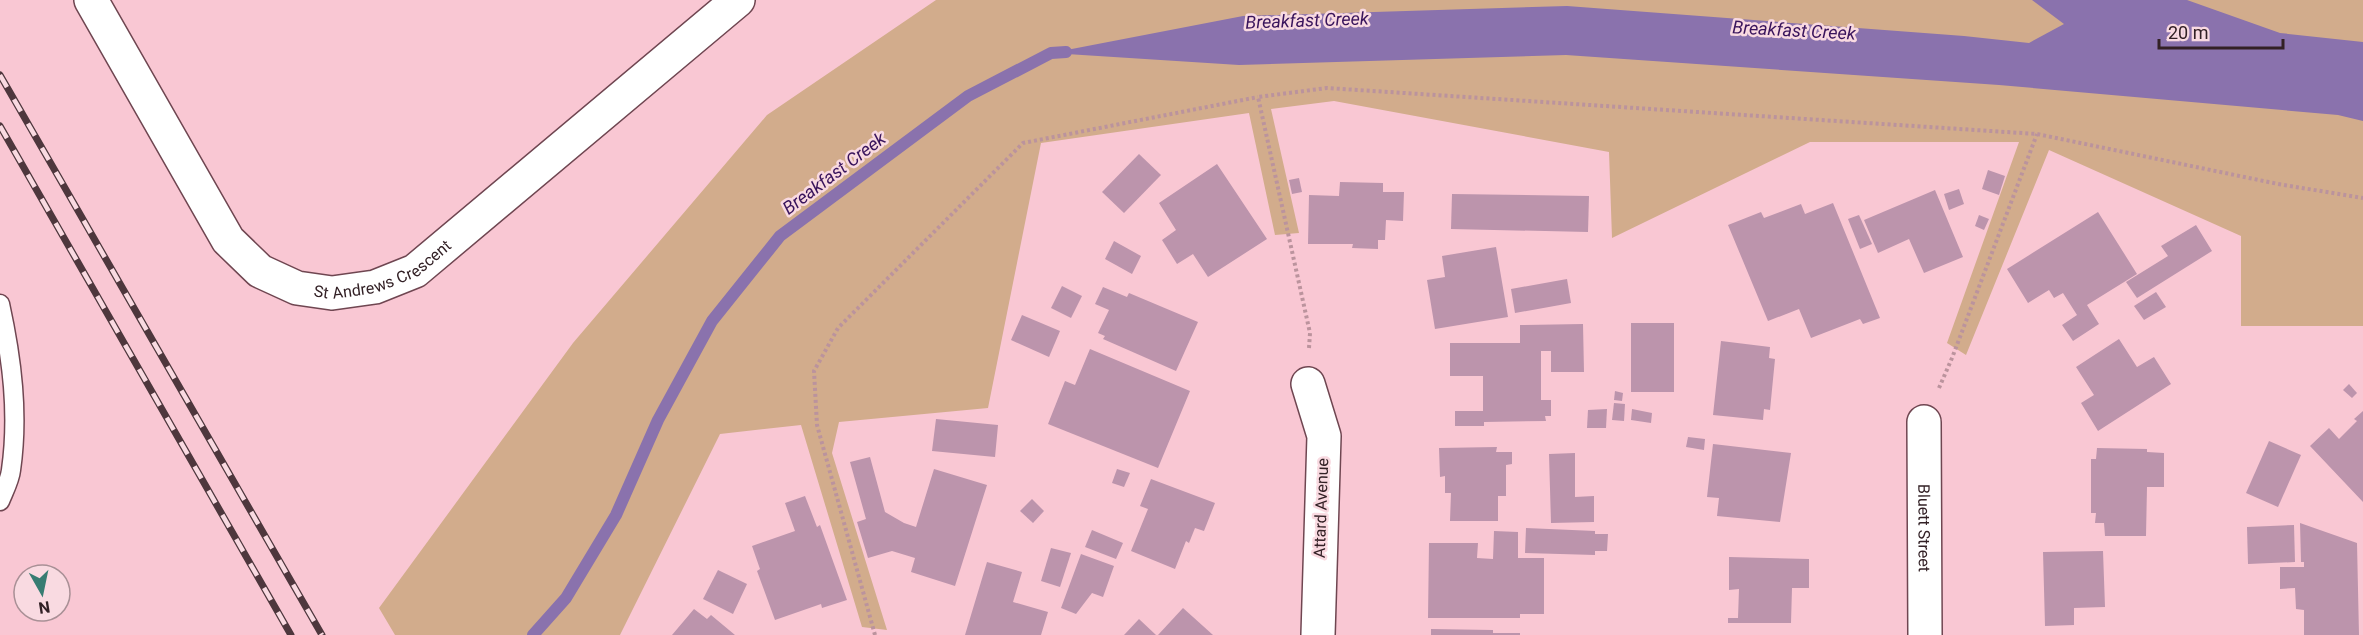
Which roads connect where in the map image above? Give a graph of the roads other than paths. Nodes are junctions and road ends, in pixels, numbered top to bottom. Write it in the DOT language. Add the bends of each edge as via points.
graph roads {
  1 [pos="91,0"];
  2 [pos="738,0"];
  3 [pos="0,304"];
  4 [pos="1308,384"];
  5 [pos="1924,422"];
  6 [pos="0,501"];
  7 [pos="1318,635"];
  8 [pos="1924,635"];
  1 -- 2 [label="street, St Andrews Crescent" via="228,240 260,271 297,288 332,293 375,287 415,270"];
  3 -- 6 [label="lane" via="15,399 11,472"];
  4 -- 7 [label="street, Attard Avenue" via="1324,436"];
  5 -- 8 [label="street, Bluett Street"];
}
